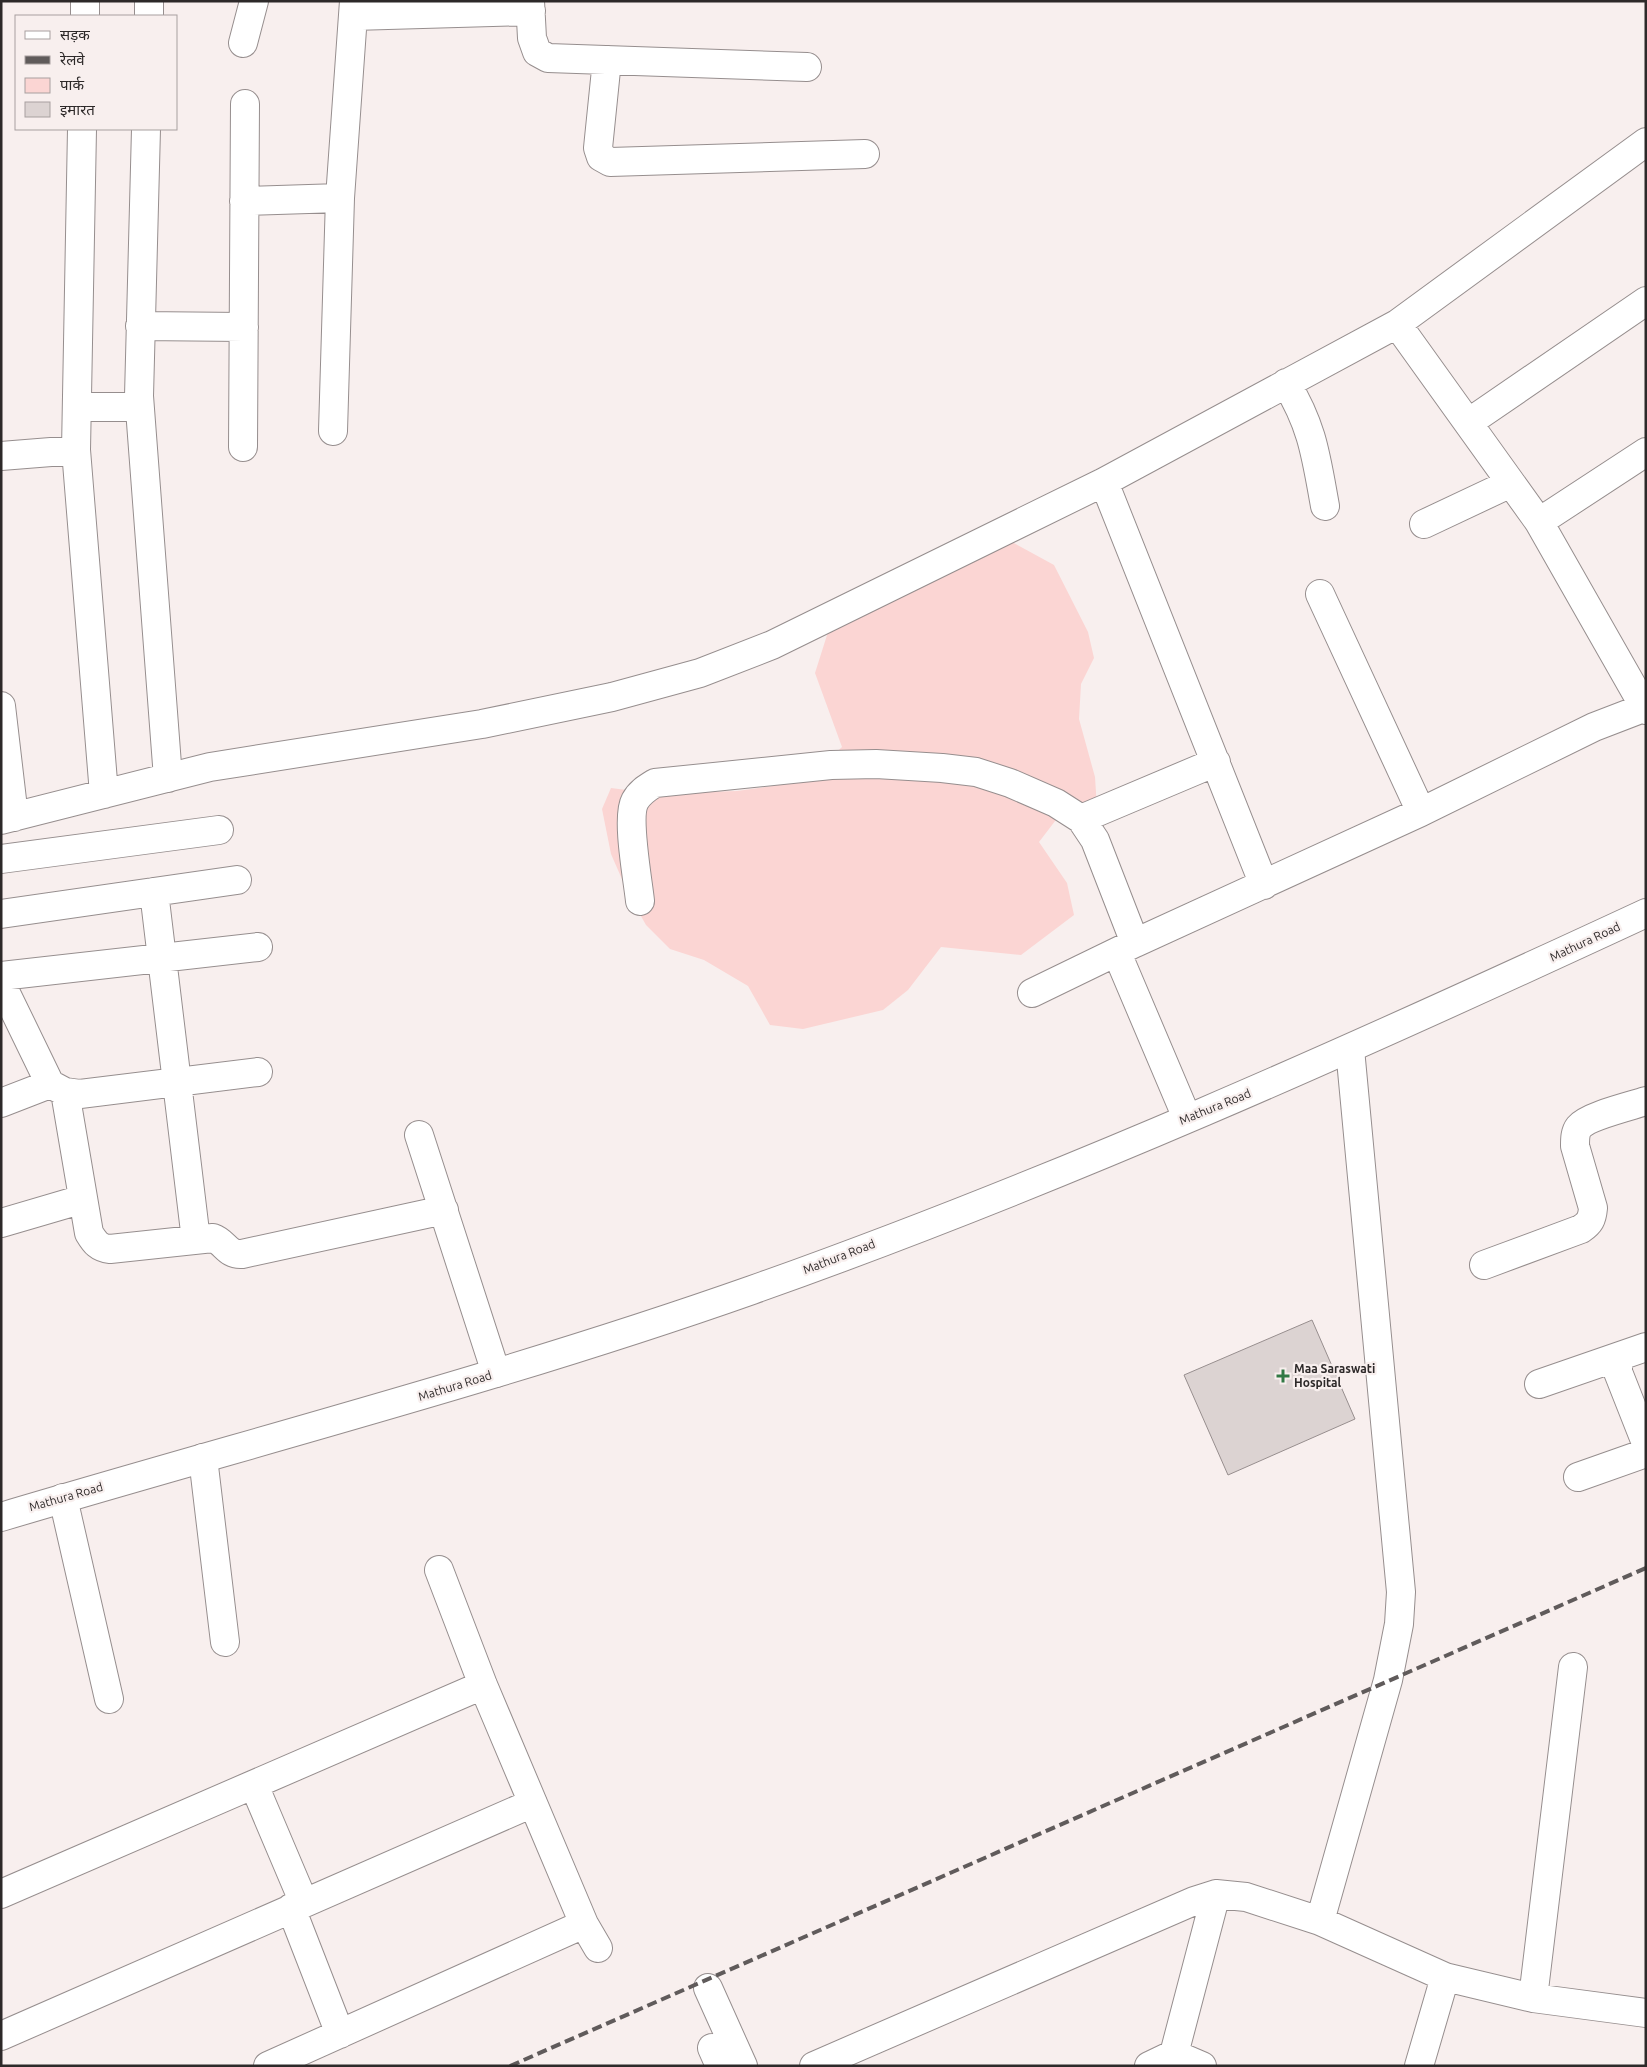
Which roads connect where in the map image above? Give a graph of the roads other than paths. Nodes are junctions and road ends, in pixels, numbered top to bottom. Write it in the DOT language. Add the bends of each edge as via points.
graph roads {
  1 [pos="85,1"];
  2 [pos="149,1"];
  3 [pos="254,1"];
  4 [pos="530,6"];
  5 [pos="354,9"];
  6 [pos="85,15"];
  7 [pos="149,15"];
  8 [pos="243,44"];
  9 [pos="607,60"];
  10 [pos="806,67"];
  11 [pos="245,104"];
  12 [pos="82,130"];
  13 [pos="146,130"];
  14 [pos="1646,142"];
  15 [pos="865,154"];
  16 [pos="340,198"];
  17 [pos="244,200"];
  18 [pos="1646,301"];
  19 [pos="1397,324"];
  20 [pos="140,326"];
  21 [pos="244,327"];
  22 [pos="1286,383"];
  23 [pos="139,407"];
  24 [pos="76,408"];
  25 [pos="1468,423"];
  26 [pos="333,431"];
  27 [pos="243,447"];
  28 [pos="76,450"];
  29 [pos="1646,452"];
  30 [pos="1,456"];
  31 [pos="1104,482"];
  32 [pos="1512,482"];
  33 [pos="1325,506"];
  34 [pos="1539,522"];
  35 [pos="1424,524"];
  36 [pos="1320,594"];
  37 [pos="1,706"];
  38 [pos="1645,708"];
  39 [pos="1216,762"];
  40 [pos="168,778"];
  41 [pos="104,794"];
  42 [pos="1421,812"];
  43 [pos="7,818"];
  44 [pos="1080,819"];
  45 [pos="219,830"];
  46 [pos="1,859"];
  47 [pos="237,880"];
  48 [pos="1264,885"];
  49 [pos="154,892"];
  50 [pos="640,901"];
  51 [pos="1646,913"];
  52 [pos="1,914"];
  53 [pos="258,947"];
  54 [pos="1126,948"];
  55 [pos="162,958"];
  56 [pos="1,976"];
  57 [pos="1,983"];
  58 [pos="1032,993"];
  59 [pos="1350,1049"];
  60 [pos="258,1072"];
  61 [pos="177,1081"];
  62 [pos="58,1088"];
  63 [pos="1646,1101"];
  64 [pos="1,1103"];
  65 [pos="1187,1118"];
  66 [pos="419,1135"];
  67 [pos="83,1199"];
  68 [pos="444,1210"];
  69 [pos="1,1222"];
  70 [pos="196,1240"];
  71 [pos="1484,1265"];
  72 [pos="1646,1347"];
  73 [pos="1618,1356"];
  74 [pos="496,1373"];
  75 [pos="1539,1384"];
  76 [pos="1646,1443"];
  77 [pos="1646,1454"];
  78 [pos="203,1458"];
  79 [pos="1578,1477"];
  80 [pos="63,1498"];
  81 [pos="1,1516"];
  82 [pos="439,1570"];
  83 [pos="225,1642"];
  84 [pos="1573,1667"];
  85 [pos="483,1685"];
  86 [pos="109,1699"];
  87 [pos="254,1785"];
  88 [pos="533,1803"];
  89 [pos="1,1894"];
  90 [pos="1216,1894"];
  91 [pos="297,1905"];
  92 [pos="1320,1921"];
  93 [pos="584,1924"];
  94 [pos="598,1948"];
  95 [pos="1445,1977"];
  96 [pos="708,1988"];
  97 [pos="1533,1998"];
  98 [pos="1646,2013"];
  99 [pos="340,2034"];
  100 [pos="1,2036"];
  101 [pos="1174,2054"];
  102 [pos="268,2066"];
  103 [pos="743,2066"];
  104 [pos="814,2066"];
  105 [pos="1149,2066"];
  106 [pos="1202,2066"];
  107 [pos="1419,2066"];
  1 -- 6 [label="street"];
  2 -- 7 [label="street"];
  3 -- 8 [label="street"];
  4 -- 5 [label="street"];
  4 -- 9 [label="street" via="532,38 537,52 548,58"];
  5 -- 16 [label="street"];
  9 -- 10 [label="street"];
  9 -- 15 [label="street" via="598,148 601,158 610,162"];
  11 -- 17 [label="street"];
  12 -- 24 [label="street"];
  13 -- 20 [label="street"];
  14 -- 19 [label="street"];
  16 -- 17 [label="street"];
  16 -- 26 [label="street"];
  17 -- 21 [label="street"];
  18 -- 25 [label="street"];
  19 -- 22 [label="street"];
  19 -- 25 [label="street"];
  20 -- 21 [label="street"];
  20 -- 23 [label="street"];
  21 -- 27 [label="street"];
  22 -- 31 [label="street"];
  22 -- 33 [label="street" via="1308,425"];
  23 -- 24 [label="street"];
  23 -- 40 [label="street"];
  24 -- 28 [label="street"];
  25 -- 32 [label="street"];
  28 -- 30 [label="street"];
  28 -- 41 [label="street"];
  29 -- 34 [label="street"];
  31 -- 39 [label="street"];
  31 -- 40 [label="street" via="772,645 700,673 612,697 482,724 228,764"];
  32 -- 34 [label="street"];
  32 -- 35 [label="street"];
  34 -- 38 [label="street"];
  36 -- 42 [label="street"];
  37 -- 43 [label="street"];
  38 -- 42 [label="street" via="1594,727"];
  39 -- 44 [label="street"];
  39 -- 48 [label="street"];
  40 -- 41 [label="street"];
  41 -- 43 [label="street"];
  42 -- 48 [label="street"];
  44 -- 50 [label="street" via="1010,783 976,772 942,768 831,765 656,783 642,791 634,803 632,823"];
  44 -- 54 [label="street" via="1095,840"];
  45 -- 46 [label="street"];
  47 -- 49 [label="street"];
  48 -- 54 [label="street"];
  49 -- 52 [label="street"];
  49 -- 55 [label="street"];
  51 -- 59 [label="street, Mathura Road"];
  53 -- 55 [label="street"];
  54 -- 58 [label="street"];
  54 -- 65 [label="street"];
  55 -- 56 [label="street"];
  55 -- 61 [label="street"];
  57 -- 62 [label="street"];
  59 -- 65 [label="street, Mathura Road"];
  59 -- 92 [label="street" via="1401,1592 1399,1624 1388,1680"];
  60 -- 61 [label="street"];
  61 -- 62 [label="street" via="80,1094"];
  61 -- 70 [label="street"];
  62 -- 64 [label="street"];
  62 -- 67 [label="street"];
  63 -- 71 [label="street" via="1588,1120 1579,1127 1575,1146 1592,1208 1589,1224"];
  65 -- 74 [label="street, Mathura Road" via="902,1234 763,1286"];
  66 -- 68 [label="street"];
  67 -- 69 [label="street"];
  67 -- 70 [label="street" via="89,1233 101,1248"];
  68 -- 70 [label="street" via="234,1255 219,1240"];
  68 -- 74 [label="street"];
  72 -- 73 [label="street"];
  73 -- 75 [label="street"];
  73 -- 76 [label="street" via="1618,1372"];
  74 -- 78 [label="street, Mathura Road"];
  77 -- 79 [label="street"];
  78 -- 80 [label="street, Mathura Road"];
  78 -- 83 [label="street"];
  80 -- 81 [label="street, Mathura Road"];
  80 -- 86 [label="street"];
  82 -- 85 [label="street"];
  84 -- 97 [label="street"];
  85 -- 87 [label="street"];
  85 -- 88 [label="street"];
  87 -- 89 [label="street"];
  87 -- 91 [label="street"];
  88 -- 91 [label="street"];
  88 -- 93 [label="street"];
  90 -- 92 [label="street" via="1246,1897"];
  90 -- 101 [label="street"];
  90 -- 104 [label="street"];
  91 -- 99 [label="street"];
  91 -- 100 [label="street"];
  92 -- 95 [label="street"];
  93 -- 94 [label="street"];
  93 -- 99 [label="street"];
  95 -- 97 [label="street"];
  95 -- 107 [label="street"];
  96 -- 103 [label="street"];
  97 -- 98 [label="street"];
  99 -- 102 [label="street"];
  101 -- 105 [label="street"];
  101 -- 106 [label="street"];
}
